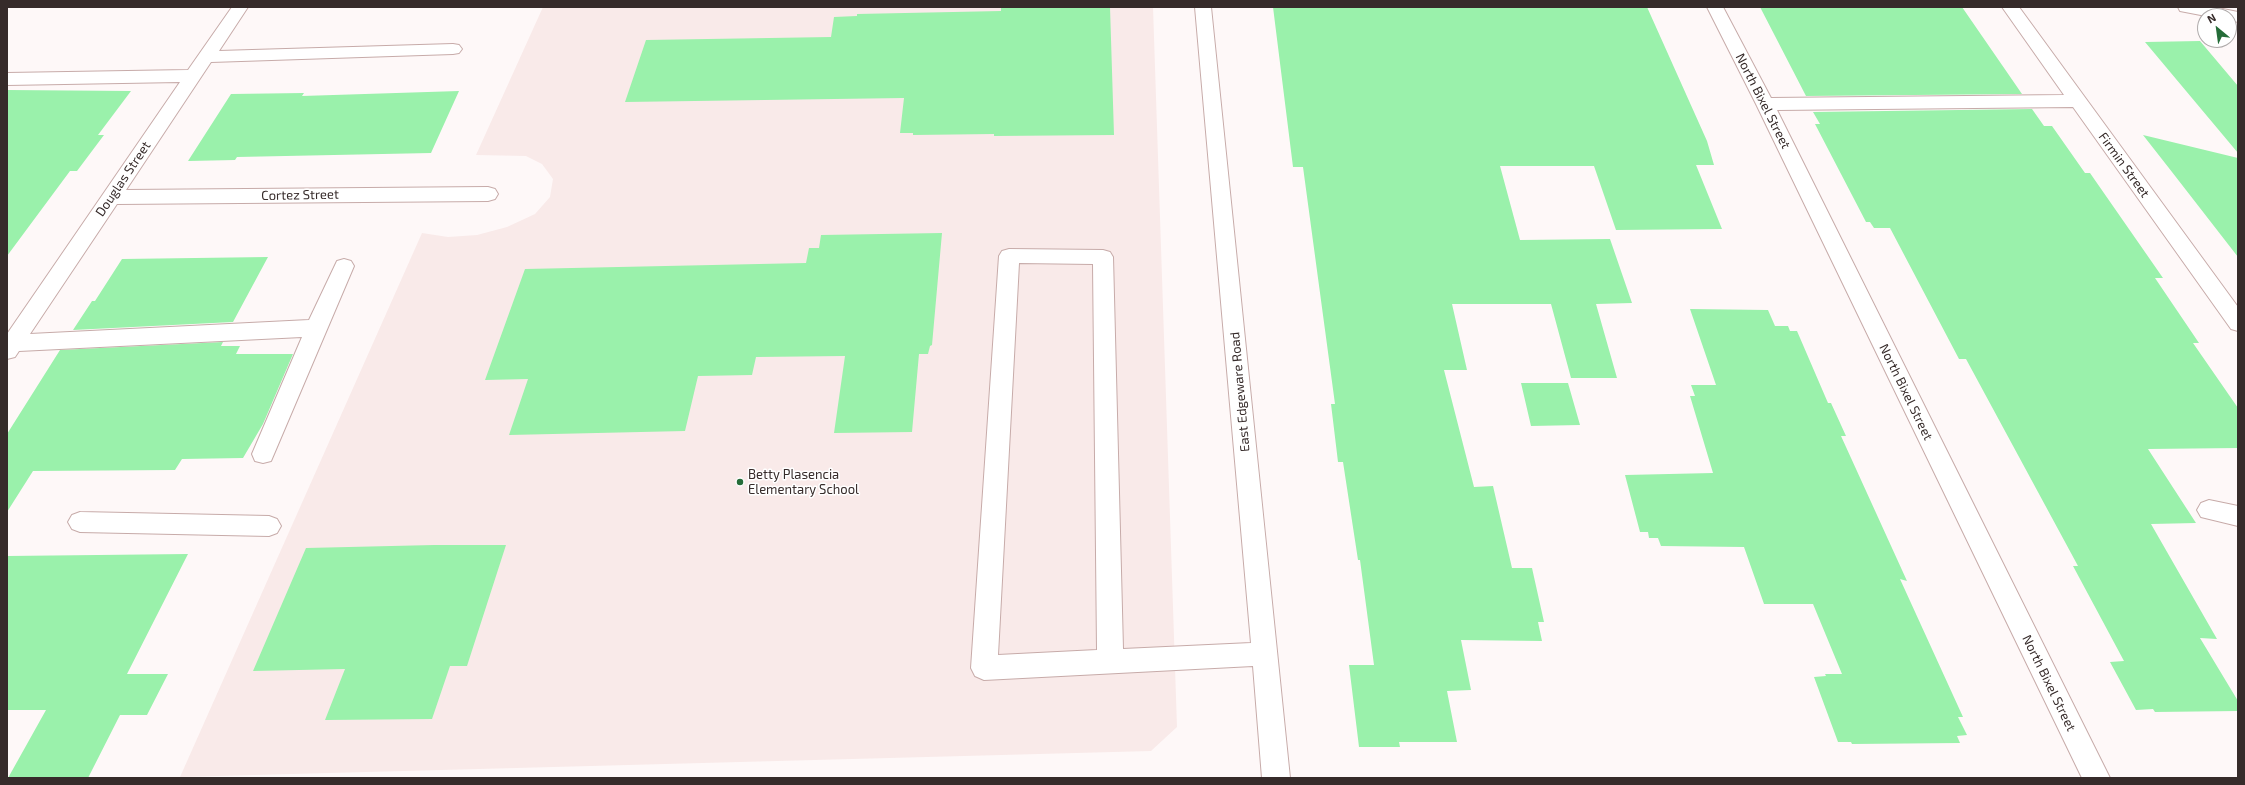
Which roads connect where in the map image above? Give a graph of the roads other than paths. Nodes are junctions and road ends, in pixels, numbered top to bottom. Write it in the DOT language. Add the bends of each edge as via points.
graph roads {
  1 [pos="240,7"];
  2 [pos="1203,7"];
  3 [pos="1715,7"];
  4 [pos="2010,7"];
  5 [pos="2186,7"];
  6 [pos="2238,17"];
  7 [pos="453,49"];
  8 [pos="206,57"];
  9 [pos="193,76"];
  10 [pos="7,79"];
  11 [pos="2078,101"];
  12 [pos="1766,104"];
  13 [pos="488,194"];
  14 [pos="111,197"];
  15 [pos="344,266"];
  16 [pos="2238,323"];
  17 [pos="316,328"];
  18 [pos="10,347"];
  19 [pos="263,454"];
  20 [pos="2209,510"];
  21 [pos="2238,516"];
  22 [pos="80,522"];
  23 [pos="269,526"];
  24 [pos="1264,654"];
  25 [pos="1110,661"];
  26 [pos="1276,778"];
  27 [pos="2096,778"];
  1 -- 8 [label="street, Douglas Street"];
  2 -- 24 [label="street, East Edgeware Road"];
  3 -- 12 [label="street, North Bixel Street"];
  4 -- 11 [label="street, Firmin Street"];
  5 -- 6 [label="street"];
  7 -- 8 [label="street"];
  8 -- 9 [label="street, Douglas Street"];
  9 -- 10 [label="street"];
  9 -- 14 [label="street, Douglas Street"];
  11 -- 12 [label="street"];
  11 -- 16 [label="street, Firmin Street"];
  12 -- 27 [label="street, North Bixel Street"];
  13 -- 14 [label="street, Cortez Street"];
  14 -- 18 [label="street, Douglas Street"];
  15 -- 17 [label="street"];
  17 -- 18 [label="street"];
  17 -- 19 [label="street"];
  20 -- 21 [label="street"];
  22 -- 23 [label="street"];
  24 -- 25 [label="street"];
  24 -- 26 [label="street, East Edgeware Road"];
  25 -- 25 [label="street" via="1103,257 1009,256 984,668"];
}
